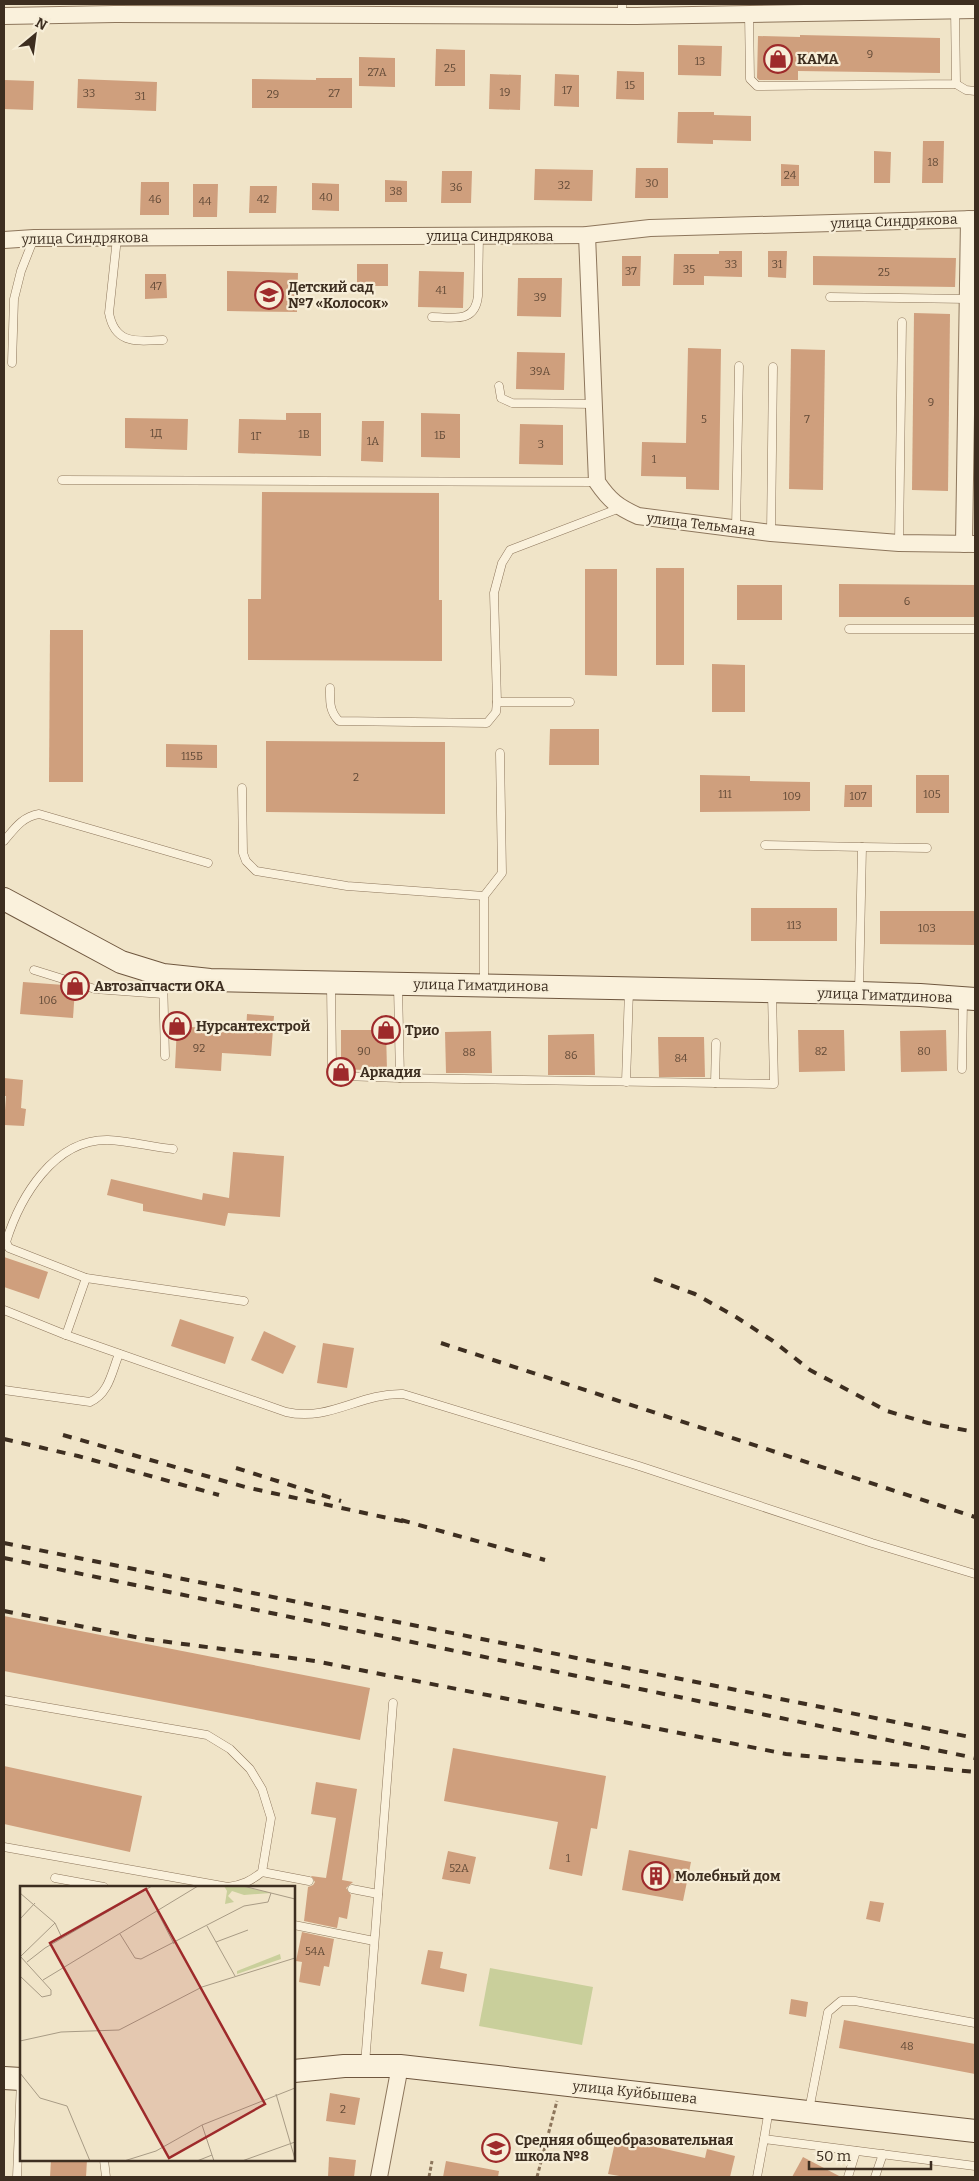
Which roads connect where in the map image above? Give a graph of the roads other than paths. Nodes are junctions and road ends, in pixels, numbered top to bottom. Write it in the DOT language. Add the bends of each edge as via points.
graph roads {
  1 [pos="955,7"];
  2 [pos="116,9"];
  3 [pos="277,9"];
  4 [pos="787,9"];
  5 [pos="445,10"];
  6 [pos="622,10"];
  7 [pos="975,10"];
  8 [pos="748,14"];
  9 [pos="4,16"];
  10 [pos="956,84"];
  11 [pos="975,91"];
  12 [pos="972,219"];
  13 [pos="587,235"];
  14 [pos="479,236"];
  15 [pos="34,238"];
  16 [pos="116,238"];
  17 [pos="4,240"];
  18 [pos="830,297"];
  19 [pos="968,299"];
  20 [pos="432,317"];
  21 [pos="902,322"];
  22 [pos="163,340"];
  23 [pos="12,363"];
  24 [pos="739,366"];
  25 [pos="774,367"];
  26 [pos="499,386"];
  27 [pos="594,404"];
  28 [pos="62,480"];
  29 [pos="597,482"];
  30 [pos="620,508"];
  31 [pos="736,528"];
  32 [pos="771,533"];
  33 [pos="899,544"];
  34 [pos="970,544"];
  35 [pos="850,629"];
  36 [pos="975,629"];
  37 [pos="330,688"];
  38 [pos="497,702"];
  39 [pos="570,702"];
  40 [pos="500,753"];
  41 [pos="242,788"];
  42 [pos="4,841"];
  43 [pos="765,845"];
  44 [pos="862,847"];
  45 [pos="927,848"];
  46 [pos="208,862"];
  47 [pos="484,896"];
  48 [pos="4,899"];
  49 [pos="34,970"];
  50 [pos="331,983"];
  51 [pos="398,984"];
  52 [pos="163,985"];
  53 [pos="484,986"];
  54 [pos="629,988"];
  55 [pos="772,991"];
  56 [pos="859,993"];
  57 [pos="969,999"];
  58 [pos="716,1043"];
  59 [pos="165,1056"];
  60 [pos="962,1069"];
  61 [pos="400,1078"];
  62 [pos="626,1082"];
  63 [pos="715,1083"];
  64 [pos="173,1150"];
  65 [pos="86,1278"];
  66 [pos="244,1301"];
  67 [pos="4,1310"];
  68 [pos="66,1335"];
  69 [pos="118,1354"];
  70 [pos="4,1390"];
  71 [pos="975,1574"];
  72 [pos="4,1700"];
  73 [pos="393,1703"];
  74 [pos="4,1847"];
  75 [pos="262,1872"];
  76 [pos="55,1878"];
  77 [pos="309,1881"];
  78 [pos="95,1886"];
  79 [pos="222,1886"];
  80 [pos="234,1886"];
  81 [pos="352,1889"];
  82 [pos="378,1894"];
  83 [pos="295,1925"];
  84 [pos="374,1941"];
  85 [pos="975,2023"];
  86 [pos="364,2065"];
  87 [pos="400,2066"];
  88 [pos="295,2071"];
  89 [pos="4,2078"];
  90 [pos="20,2079"];
  91 [pos="20,2104"];
  92 [pos="770,2107"];
  93 [pos="808,2112"];
  94 [pos="975,2131"];
  95 [pos="764,2139"];
  96 [pos="856,2151"];
  97 [pos="883,2154"];
  98 [pos="104,2161"];
  99 [pos="975,2166"];
  100 [pos="17,2177"];
  101 [pos="106,2177"];
  102 [pos="379,2177"];
  103 [pos="757,2177"];
  104 [pos="848,2177"];
  105 [pos="876,2177"];
  1 -- 4 [label="street"];
  1 -- 7 [label="street"];
  1 -- 10 [label="lane"];
  2 -- 3 [label="street"];
  2 -- 9 [label="street"];
  3 -- 5 [label="street"];
  4 -- 8 [label="street"];
  5 -- 6 [label="street"];
  6 -- 8 [label="street"];
  8 -- 10 [label="lane" via="750,79 758,86"];
  10 -- 11 [label="lane"];
  12 -- 13 [label="street, улица Синдрякова" via="650,228"];
  12 -- 19 [label="street"];
  13 -- 14 [label="street, улица Синдрякова"];
  13 -- 27 [label="street"];
  14 -- 16 [label="street, улица Синдрякова"];
  14 -- 20 [label="lane" via="478,296 473,313 467,317"];
  15 -- 16 [label="street, улица Синдрякова"];
  15 -- 17 [label="street, улица Синдрякова"];
  15 -- 23 [label="lane" via="14,299"];
  16 -- 22 [label="lane" via="109,313 112,325 120,336 133,341"];
  18 -- 19 [label="lane"];
  19 -- 34 [label="street"];
  21 -- 33 [label="lane"];
  24 -- 31 [label="lane"];
  25 -- 32 [label="lane"];
  26 -- 27 [label="lane" via="501,398 512,403"];
  27 -- 29 [label="street"];
  28 -- 29 [label="lane"];
  29 -- 30 [label="street, улица Тельмана"];
  30 -- 31 [label="street, улица Тельмана" via="638,516"];
  30 -- 38 [label="lane" via="510,550 494,593"];
  31 -- 32 [label="street, улица Тельмана"];
  32 -- 33 [label="street, улица Тельмана"];
  33 -- 34 [label="street, улица Тельмана"];
  35 -- 36 [label="lane"];
  37 -- 38 [label="lane" via="333,715 351,722 487,723 496,712"];
  38 -- 39 [label="lane"];
  40 -- 47 [label="lane" via="502,873"];
  41 -- 47 [label="lane" via="243,853 256,871 347,886"];
  42 -- 46 [label="lane" via="21,820 39,814"];
  43 -- 44 [label="lane"];
  44 -- 45 [label="lane"];
  44 -- 56 [label="lane"];
  47 -- 53 [label="lane"];
  48 -- 52 [label="main road, улица Гиматдинова"];
  49 -- 52 [label="lane" via="95,989"];
  50 -- 51 [label="main road, улица Гиматдинова"];
  50 -- 52 [label="main road, улица Гиматдинова" via="210,980"];
  50 -- 61 [label="lane" via="332,1065 335,1071 344,1076"];
  51 -- 53 [label="main road, улица Гиматдинова"];
  51 -- 61 [label="lane"];
  52 -- 59 [label="lane"];
  53 -- 54 [label="main road, улица Гиматдинова"];
  54 -- 55 [label="main road, улица Гиматдинова"];
  54 -- 62 [label="lane"];
  55 -- 56 [label="main road, улица Гиматдинова"];
  55 -- 63 [label="lane" via="774,1084"];
  56 -- 57 [label="main road, улица Гиматдинова"];
  57 -- 60 [label="lane"];
  58 -- 63 [label="lane"];
  61 -- 62 [label="lane"];
  62 -- 63 [label="lane"];
  64 -- 65 [label="lane" via="108,1140 66,1152 44,1169 23,1203 6,1242 17,1253"];
  65 -- 66 [label="lane"];
  65 -- 68 [label="lane"];
  67 -- 68 [label="lane"];
  68 -- 69 [label="lane"];
  69 -- 70 [label="lane" via="105,1389 99,1398 90,1402"];
  69 -- 71 [label="lane" via="300,1415 330,1412 372,1397 403,1394"];
  72 -- 75 [label="lane" via="207,1735 230,1749 250,1768 262,1789 271,1818"];
  73 -- 82 [label="lane"];
  74 -- 79 [label="lane"];
  75 -- 77 [label="lane"];
  75 -- 80 [label="lane" via="254,1879"];
  76 -- 78 [label="lane"];
  81 -- 82 [label="lane"];
  82 -- 84 [label="lane"];
  83 -- 84 [label="lane"];
  84 -- 86 [label="lane"];
  85 -- 93 [label="lane" via="841,2001 828,2012"];
  86 -- 87 [label="main road, улица Куйбышева"];
  86 -- 88 [label="main road, улица Куйбышева"];
  87 -- 92 [label="main road, улица Куйбышева"];
  87 -- 102 [label="street"];
  89 -- 90 [label="main road"];
  91 -- 100 [label="lane"];
  92 -- 93 [label="main road, улица Куйбышева"];
  92 -- 95 [label="lane"];
  93 -- 94 [label="main road, улица Куйбышева"];
  95 -- 96 [label="lane"];
  95 -- 103 [label="lane"];
  96 -- 97 [label="lane"];
  96 -- 104 [label="lane"];
  97 -- 99 [label="lane"];
  97 -- 105 [label="lane"];
  98 -- 101 [label="lane"];
}
